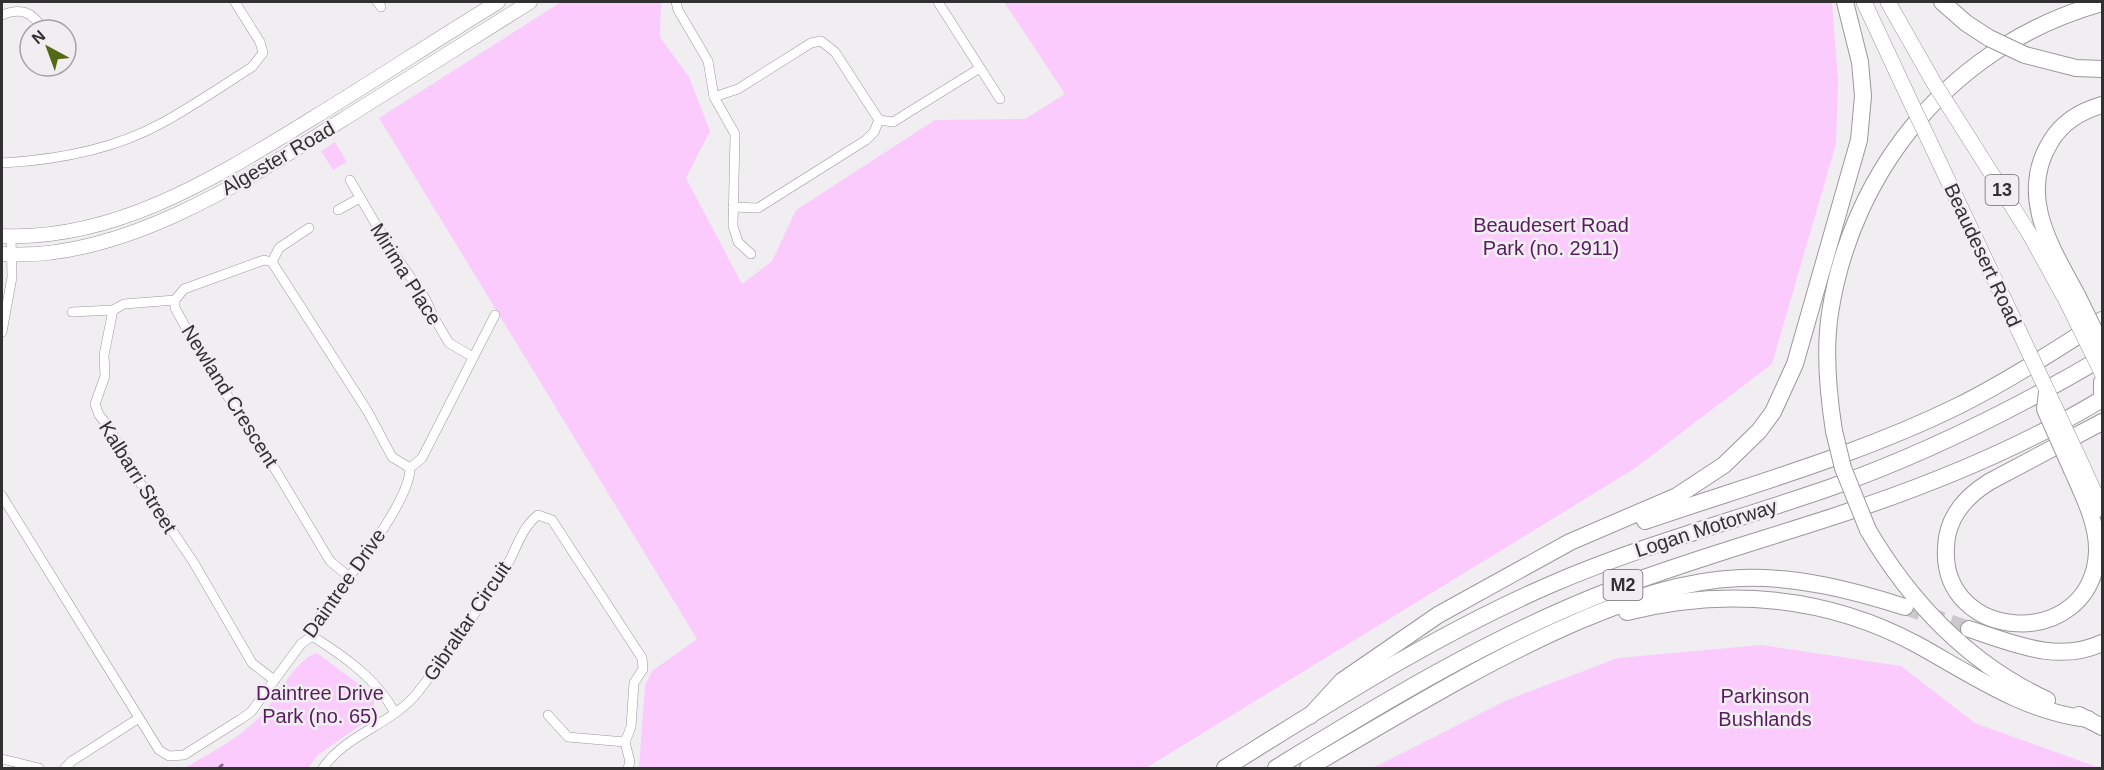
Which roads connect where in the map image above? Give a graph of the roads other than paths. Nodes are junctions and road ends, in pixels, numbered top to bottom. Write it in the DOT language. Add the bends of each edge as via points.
graph roads {
  1 [pos="235,2"];
  2 [pos="498,2"];
  3 [pos="528,2"];
  4 [pos="676,2"];
  5 [pos="938,2"];
  6 [pos="1845,2"];
  7 [pos="1864,2"];
  8 [pos="1888,2"];
  9 [pos="1942,2"];
  10 [pos="2103,3"];
  11 [pos="2,15"];
  12 [pos="36,18"];
  13 [pos="980,68"];
  14 [pos="2103,69"];
  15 [pos="714,97"];
  16 [pos="1000,99"];
  17 [pos="2103,105"];
  18 [pos="879,120"];
  19 [pos="2,163"];
  20 [pos="350,180"];
  21 [pos="360,198"];
  22 [pos="733,207"];
  23 [pos="338,210"];
  24 [pos="309,228"];
  25 [pos="6,236"];
  26 [pos="7,254"];
  27 [pos="751,254"];
  28 [pos="272,262"];
  29 [pos="2072,298"];
  30 [pos="175,300"];
  31 [pos="113,310"];
  32 [pos="72,312"];
  33 [pos="495,315"];
  34 [pos="2103,320"];
  35 [pos="2,332"];
  36 [pos="2103,345"];
  37 [pos="473,357"];
  38 [pos="2103,358"];
  39 [pos="2103,373"];
  40 [pos="2103,382"];
  41 [pos="2047,392"];
  42 [pos="2103,399"];
  43 [pos="2103,422"];
  44 [pos="2077,467"];
  45 [pos="410,468"];
  46 [pos="2,496"];
  47 [pos="2103,509"];
  48 [pos="1557,551"];
  49 [pos="348,576"];
  50 [pos="1905,607"];
  51 [pos="1563,628"];
  52 [pos="1969,629"];
  53 [pos="312,636"];
  54 [pos="2103,643"];
  55 [pos="274,680"];
  56 [pos="395,713"];
  57 [pos="548,715"];
  58 [pos="1310,716"];
  59 [pos="139,718"];
  60 [pos="2095,723"];
  61 [pos="625,742"];
  62 [pos="2,759"];
  63 [pos="39,768"];
  64 [pos="64,768"];
  65 [pos="323,768"];
  66 [pos="628,768"];
  67 [pos="1225,768"];
  68 [pos="1276,768"];
  69 [pos="1308,768"];
  1 -- 19 [label="street" via="263,53 252,67 161,124 129,138 86,152"];
  2 -- 25 [label="main road, Algester Road" via="234,165 160,203 89,227"];
  3 -- 26 [label="main road, Algester Road" via="252,175 189,208 145,228 96,243"];
  4 -- 15 [label="street" via="708,61"];
  5 -- 13 [label="street"];
  6 -- 48 [label="highway" via="1862,80 1859,140 1807,326 1784,391 1759,431 1706,479"];
  7 -- 41 [label="highway, Beaudesert Road / 13, bridge"];
  8 -- 29 [label="highway, Beaudesert Road / 13, bridge" via="1934,83"];
  9 -- 14 [label="highway, bridge" via="1989,38 2025,55 2076,68"];
  10 -- 60 [label="highway, bridge" via="2031,30 1980,61 1929,106 1890,155 1856,218 1838,273 1827,351 1834,431 1843,468 1868,530 1909,593 1954,639 1986,664 2031,693"];
  11 -- 12 [label="street" via="14,10 27,11"];
  13 -- 16 [label="street"];
  13 -- 18 [label="street" via="893,122"];
  15 -- 18 [label="street" via="738,89 811,43 821,41 835,52"];
  15 -- 22 [label="street" via="735,134"];
  17 -- 29 [label="highway" via="2079,115 2055,134 2041,160 2035,186 2046,236"];
  18 -- 22 [label="street" via="866,140 758,208"];
  20 -- 21 [label="street, Mirima Place"];
  21 -- 23 [label="street"];
  21 -- 37 [label="street, Mirima Place" via="449,343"];
  22 -- 27 [label="street" via="738,242"];
  24 -- 28 [label="street" via="279,248"];
  25 -- 26 [label="street"];
  26 -- 35 [label="street" via="12,277"];
  28 -- 30 [label="street, Newland Crescent" via="264,260 184,290"];
  28 -- 45 [label="street" via="368,411 392,457"];
  29 -- 36 [label="highway, bridge"];
  29 -- 39 [label="highway, Beaudesert Road / 13, bridge"];
  30 -- 31 [label="street" via="124,304"];
  30 -- 49 [label="street, Newland Crescent" via="175,308 229,401 272,463 330,561"];
  31 -- 32 [label="street"];
  31 -- 55 [label="street, Kalbarri Street" via="104,355 105,376 95,404 99,415 194,563 252,663"];
  33 -- 37 [label="street, Daintree Drive"];
  34 -- 48 [label="highway" via="1994,387 1919,424 1847,453"];
  37 -- 45 [label="street, Daintree Drive" via="422,458"];
  38 -- 58 [label="highway, Logan Motorway / M2" via="2000,415 1899,461 1640,549 1506,604 1408,656"];
  40 -- 42 [label="highway"];
  41 -- 44 [label="highway, bridge" via="2045,409"];
  42 -- 68 [label="highway, Logan Motorway / M2" via="2042,434 1912,489 1656,573 1555,613 1433,673"];
  43 -- 44 [label="highway" via="1989,482 1959,507 1946,540 1947,564 1959,592 1981,613 2010,624 2033,624 2063,612 2086,588 2096,562 2096,539"];
  44 -- 47 [label="highway"];
  45 -- 49 [label="street, Daintree Drive" via="410,481 396,509"];
  46 -- 59 [label="street, Daintree Drive"];
  48 -- 58 [label="highway" via="1464,599 1409,634 1342,681"];
  49 -- 53 [label="street, Daintree Drive" via="315,622"];
  50 -- 51 [label="highway" via="1815,583 1740,578 1672,588"];
  51 -- 60 [label="highway" via="1577,629 1628,612 1686,601 1729,597 1786,600 1868,622 2024,702 2058,716"];
  51 -- 69 [label="highway" via="1439,690"];
  52 -- 54 [label="highway" via="2049,652 2070,652"];
  53 -- 55 [label="street, Daintree Drive" via="301,644"];
  53 -- 56 [label="street" via="368,676"];
  55 -- 59 [label="street, Daintree Drive" via="251,712 184,755 169,756 159,750"];
  56 -- 61 [label="street, Gibraltar Circuit" via="417,694 504,570 526,524 541,515 552,520 642,658 643,669 634,683 631,728"];
  56 -- 65 [label="street, Gibraltar Circuit" via="344,747"];
  57 -- 61 [label="street" via="568,737"];
  58 -- 67 [label="highway, Logan Motorway / M2"];
  59 -- 64 [label="street"];
  61 -- 66 [label="street, Gibraltar Circuit"];
  62 -- 63 [label="street"];
}
